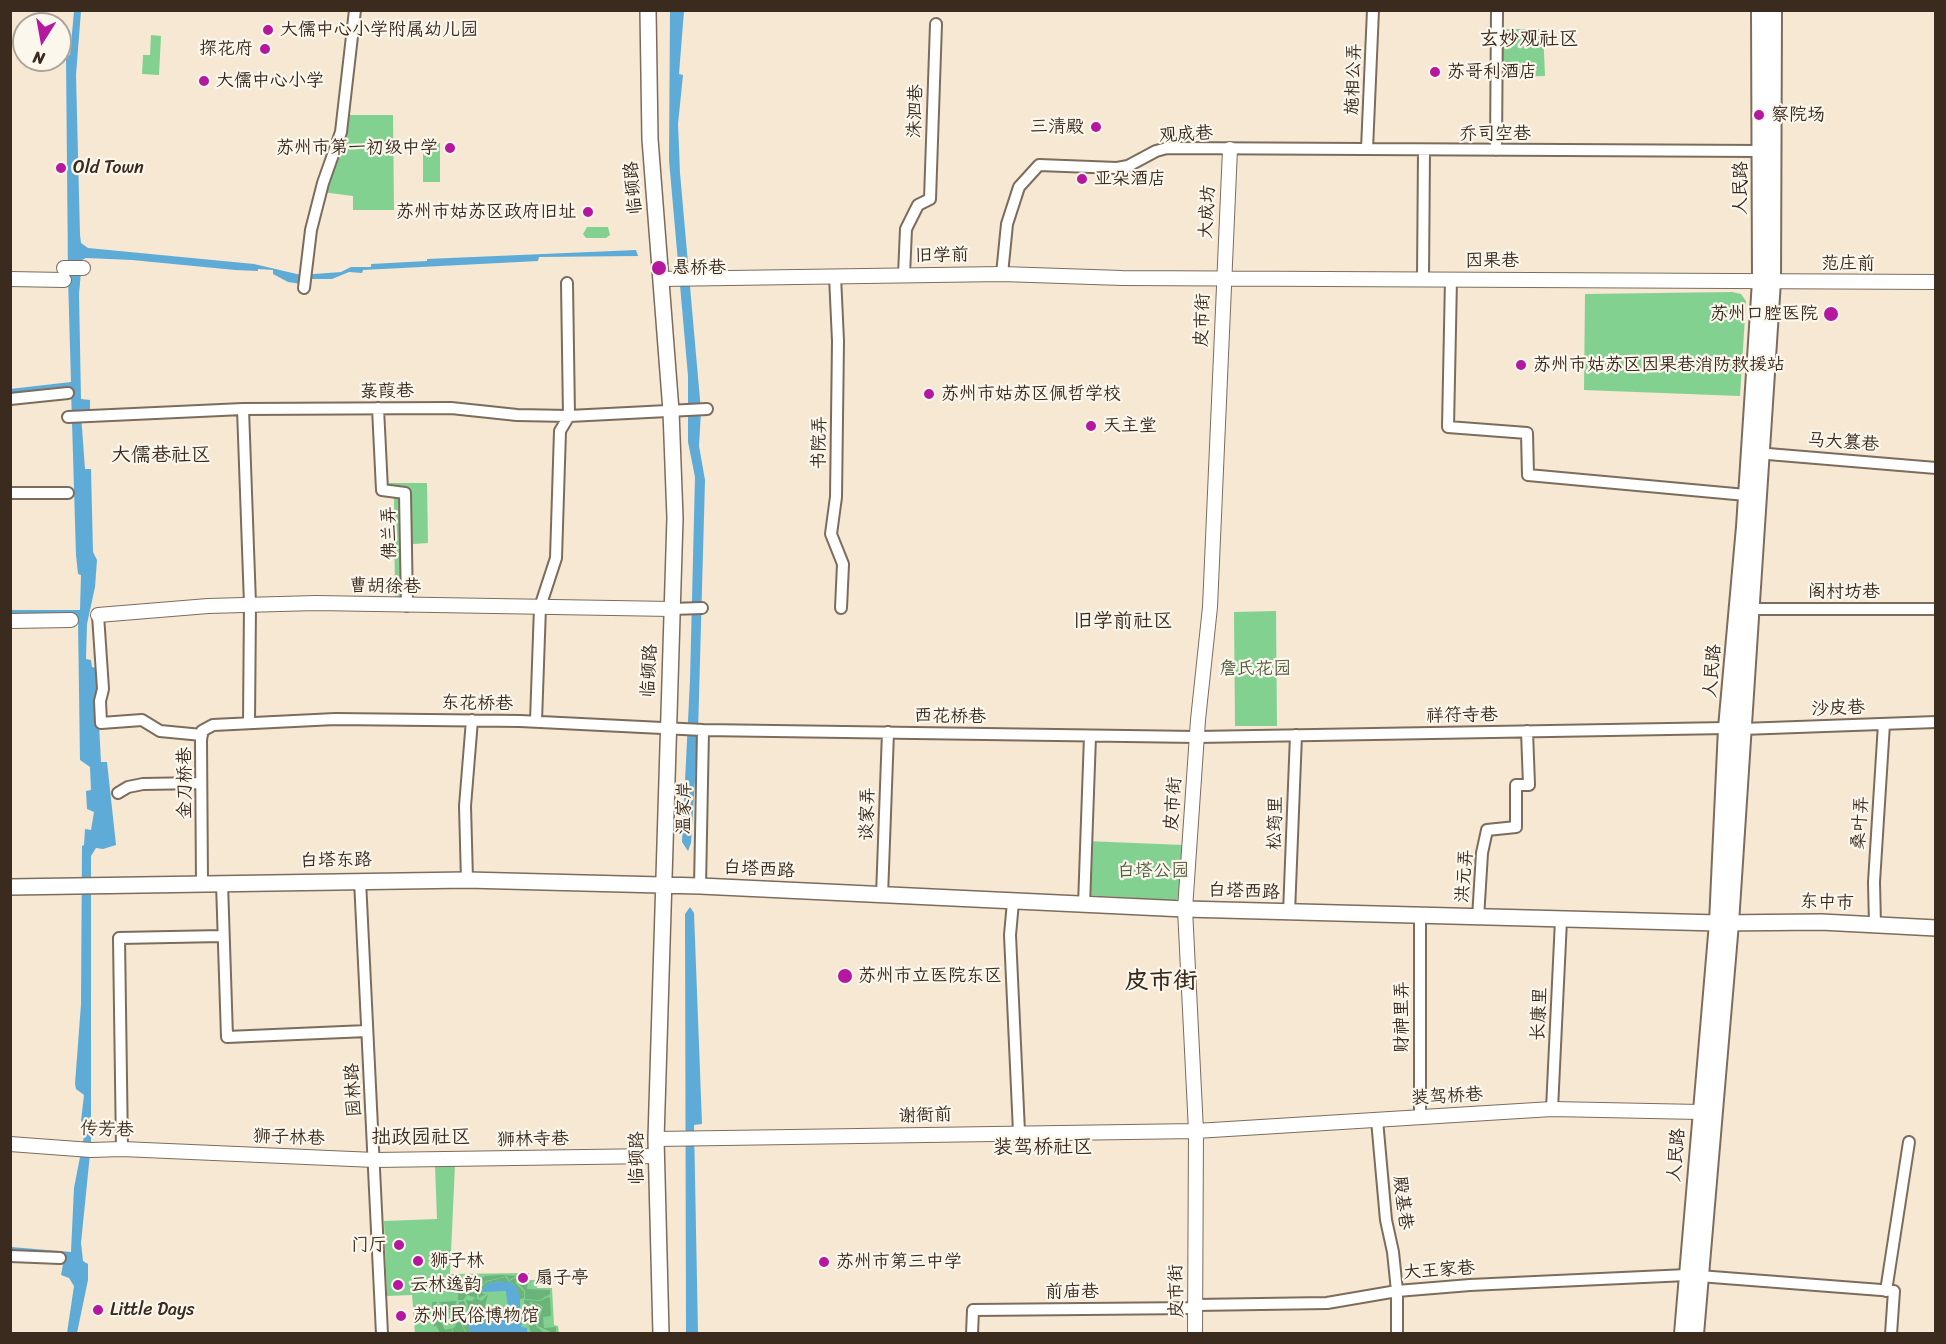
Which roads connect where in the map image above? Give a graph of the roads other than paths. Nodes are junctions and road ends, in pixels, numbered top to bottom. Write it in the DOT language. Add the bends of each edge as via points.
graph roads {
  1 [pos="355,10"];
  2 [pos="648,10"];
  3 [pos="1373,10"];
  4 [pos="1497,10"];
  5 [pos="1760,10"];
  6 [pos="1773,10"];
  7 [pos="936,24"];
  8 [pos="1230,149"];
  9 [pos="1367,149"];
  10 [pos="1424,150"];
  11 [pos="1496,150"];
  12 [pos="1760,151"];
  13 [pos="83,268"];
  14 [pos="1002,274"];
  15 [pos="904,275"];
  16 [pos="836,276"];
  17 [pos="668,278"];
  18 [pos="1222,278"];
  19 [pos="1423,278"];
  20 [pos="10,279"];
  21 [pos="1451,279"];
  22 [pos="1766,281"];
  23 [pos="304,282"];
  24 [pos="1935,282"];
  25 [pos="567,283"];
  26 [pos="68,393"];
  27 [pos="10,399"];
  28 [pos="378,408"];
  29 [pos="243,409"];
  30 [pos="705,409"];
  31 [pos="671,411"];
  32 [pos="69,416"];
  33 [pos="568,416"];
  34 [pos="1755,453"];
  35 [pos="1935,468"];
  36 [pos="10,493"];
  37 [pos="68,493"];
  38 [pos="1746,495"];
  39 [pos="250,604"];
  40 [pos="408,606"];
  41 [pos="540,607"];
  42 [pos="702,608"];
  43 [pos="841,608"];
  44 [pos="672,609"];
  45 [pos="1752,609"];
  46 [pos="1935,609"];
  47 [pos="98,615"];
  48 [pos="70,620"];
  49 [pos="10,621"];
  50 [pos="472,720"];
  51 [pos="536,721"];
  52 [pos="249,722"];
  53 [pos="1935,722"];
  54 [pos="1884,724"];
  55 [pos="1735,728"];
  56 [pos="667,729"];
  57 [pos="702,730"];
  58 [pos="1527,731"];
  59 [pos="888,732"];
  60 [pos="202,735"];
  61 [pos="1296,735"];
  62 [pos="1090,736"];
  63 [pos="1197,737"];
  64 [pos="201,783"];
  65 [pos="118,793"];
  66 [pos="360,880"];
  67 [pos="467,880"];
  68 [pos="202,884"];
  69 [pos="222,884"];
  70 [pos="662,885"];
  71 [pos="700,886"];
  72 [pos="10,887"];
  73 [pos="882,896"];
  74 [pos="1013,902"];
  75 [pos="1084,905"];
  76 [pos="1185,909"];
  77 [pos="1289,913"];
  78 [pos="1420,917"];
  79 [pos="1478,918"];
  80 [pos="1561,920"];
  81 [pos="1724,923"];
  82 [pos="1875,925"];
  83 [pos="1935,928"];
  84 [pos="222,936"];
  85 [pos="368,1031"];
  86 [pos="1552,1109"];
  87 [pos="1700,1112"];
  88 [pos="1420,1117"];
  89 [pos="1377,1120"];
  90 [pos="1196,1131"];
  91 [pos="1019,1132"];
  92 [pos="656,1139"];
  93 [pos="1909,1142"];
  94 [pos="10,1144"];
  95 [pos="122,1149"];
  96 [pos="202,1152"];
  97 [pos="655,1156"];
  98 [pos="375,1160"];
  99 [pos="10,1256"];
  100 [pos="60,1258"];
  101 [pos="1693,1275"];
  102 [pos="1397,1291"];
  103 [pos="1886,1291"];
  104 [pos="1195,1306"];
  105 [pos="382,1334"];
  106 [pos="661,1334"];
  107 [pos="972,1334"];
  108 [pos="1195,1334"];
  109 [pos="1397,1334"];
  110 [pos="1683,1334"];
  111 [pos="1695,1334"];
  112 [pos="1891,1334"];
  1 -- 23 [label="street" via="341,132 320,192"];
  2 -- 17 [label="main road, 临顿路" via="650,139"];
  3 -- 9 [label="street, 施相公弄"];
  4 -- 11 [label="street"];
  5 -- 12 [label="main road, 人民路"];
  6 -- 22 [label="main road, 人民路"];
  7 -- 15 [label="street, 洙泗巷" via="930,199 918,205 906,229"];
  8 -- 9 [label="street, 乔司空巷"];
  8 -- 14 [label="street, 观成巷" via="1167,148 1117,168 1039,165 1019,187 1007,224"];
  8 -- 18 [label="street, 大成坊"];
  9 -- 10 [label="street, 乔司空巷"];
  10 -- 11 [label="street, 乔司空巷"];
  10 -- 19 [label="street"];
  11 -- 12 [label="street, 乔司空巷"];
  12 -- 22 [label="main road, 人民路"];
  13 -- 20 [label="street"];
  14 -- 15 [label="street, 旧学前"];
  14 -- 18 [label="street, 旧学前"];
  15 -- 16 [label="street, 旧学前"];
  16 -- 17 [label="street, 旧学前"];
  16 -- 43 [label="street, 书院弄" via="836,497 831,534 843,564"];
  17 -- 31 [label="main road, 临顿路"];
  18 -- 19 [label="street, 因果巷"];
  18 -- 63 [label="street, 皮市街" via="1210,607"];
  19 -- 21 [label="street, 因果巷"];
  21 -- 22 [label="street, 因果巷"];
  21 -- 38 [label="street" via="1448,427 1527,433 1528,475"];
  22 -- 24 [label="street, 范庄前"];
  22 -- 34 [label="main road, 人民路"];
  25 -- 33 [label="street"];
  26 -- 27 [label="street"];
  28 -- 29 [label="street, 菉葭巷"];
  28 -- 33 [label="street, 菉葭巷" via="451,408"];
  28 -- 40 [label="street, 佛兰弄" via="382,490 405,493"];
  29 -- 32 [label="street, 菉葭巷"];
  29 -- 39 [label="street"];
  30 -- 31 [label="street, 菉葭巷"];
  31 -- 33 [label="street, 菉葭巷"];
  31 -- 44 [label="main road, 临顿路" via="675,518"];
  33 -- 41 [label="street" via="560,431 556,558"];
  34 -- 35 [label="street, 马大篡巷"];
  34 -- 38 [label="main road, 人民路"];
  34 -- 45 [label="main road, 人民路"];
  36 -- 37 [label="street"];
  38 -- 55 [label="main road, 人民路"];
  39 -- 40 [label="street, 曹胡徐巷"];
  39 -- 47 [label="street, 曹胡徐巷"];
  39 -- 52 [label="street"];
  40 -- 41 [label="street, 曹胡徐巷"];
  41 -- 44 [label="street, 曹胡徐巷"];
  41 -- 51 [label="street"];
  42 -- 44 [label="street"];
  44 -- 56 [label="main road, 临顿路"];
  45 -- 46 [label="street, 阁村坊巷"];
  45 -- 55 [label="main road, 人民路"];
  47 -- 60 [label="street" via="101,723 142,720 160,731"];
  48 -- 49 [label="street"];
  50 -- 51 [label="street, 东花桥巷"];
  50 -- 52 [label="street, 东花桥巷"];
  50 -- 67 [label="street" via="465,806"];
  51 -- 56 [label="street, 东花桥巷"];
  52 -- 60 [label="street, 金刀桥巷" via="213,724"];
  53 -- 54 [label="street, 沙皮巷"];
  54 -- 55 [label="street, 沙皮巷"];
  54 -- 82 [label="street, 桑叶弄"];
  55 -- 58 [label="street, 祥符寺巷"];
  55 -- 81 [label="main road, 人民路"];
  56 -- 57 [label="street, 东花桥巷"];
  56 -- 70 [label="main road, 临顿路"];
  57 -- 59 [label="street, 西花桥巷"];
  57 -- 71 [label="street, 温家岸"];
  58 -- 61 [label="street, 祥符寺巷"];
  58 -- 79 [label="street, 洪元弄" via="1529,785 1516,785 1516,827 1487,830"];
  59 -- 62 [label="street, 西花桥巷"];
  59 -- 73 [label="street, 谈家弄"];
  60 -- 64 [label="street, 金刀桥巷"];
  61 -- 63 [label="street, 祥符寺巷"];
  61 -- 77 [label="street, 松筠里"];
  62 -- 63 [label="street, 西花桥巷"];
  62 -- 75 [label="street"];
  63 -- 76 [label="street, 皮市街"];
  64 -- 65 [label="street" via="142,784"];
  64 -- 68 [label="street, 金刀桥巷"];
  66 -- 67 [label="main road, 白塔东路"];
  66 -- 69 [label="main road, 白塔东路"];
  66 -- 85 [label="street, 园林路"];
  67 -- 70 [label="main road, 白塔东路"];
  68 -- 69 [label="main road, 白塔东路"];
  68 -- 72 [label="main road, 白塔东路"];
  69 -- 84 [label="street"];
  70 -- 71 [label="main road, 白塔西路"];
  70 -- 92 [label="main road, 临顿路"];
  71 -- 73 [label="main road, 白塔西路"];
  73 -- 74 [label="main road, 白塔西路"];
  74 -- 75 [label="main road, 白塔西路"];
  74 -- 91 [label="street" via="1010,935"];
  75 -- 76 [label="main road, 白塔西路"];
  76 -- 77 [label="main road, 白塔西路"];
  76 -- 90 [label="street, 皮市街"];
  77 -- 78 [label="main road, 白塔西路"];
  78 -- 79 [label="main road, 白塔西路"];
  78 -- 88 [label="street, 财神里弄"];
  79 -- 80 [label="main road, 白塔西路"];
  80 -- 81 [label="main road, 白塔西路"];
  80 -- 86 [label="street, 长康里"];
  81 -- 82 [label="main road, 东中市"];
  81 -- 87 [label="main road, 人民路"];
  81 -- 101 [label="main road, 人民路"];
  82 -- 83 [label="main road, 东中市"];
  84 -- 85 [label="street" via="227,1036"];
  84 -- 95 [label="street" via="119,938"];
  85 -- 98 [label="street, 园林路"];
  86 -- 87 [label="street, 装驾桥巷"];
  86 -- 88 [label="street, 装驾桥巷"];
  87 -- 101 [label="main road, 人民路"];
  88 -- 89 [label="street, 装驾桥巷"];
  89 -- 90 [label="street, 装驾桥巷"];
  89 -- 102 [label="street, 殿基巷"];
  90 -- 91 [label="street, 谢衙前"];
  90 -- 104 [label="street, 皮市街"];
  91 -- 92 [label="street, 谢衙前"];
  92 -- 97 [label="main road, 临顿路"];
  93 -- 103 [label="street"];
  94 -- 95 [label="street, 传芳巷"];
  95 -- 96 [label="street, 传芳巷"];
  96 -- 98 [label="street, 狮子林巷"];
  97 -- 98 [label="street, 狮林寺巷"];
  97 -- 106 [label="main road, 临顿路"];
  98 -- 105 [label="street, 园林路"];
  99 -- 100 [label="street"];
  101 -- 102 [label="street, 大王家巷"];
  101 -- 103 [label="street, 大王家巷"];
  101 -- 110 [label="main road, 人民路"];
  101 -- 111 [label="main road, 人民路"];
  102 -- 104 [label="street, 大王家巷" via="1327,1303"];
  102 -- 109 [label="street, 殿基巷"];
  103 -- 112 [label="street" via="1894,1291"];
  104 -- 107 [label="street, 前庙巷" via="973,1310"];
  104 -- 108 [label="street, 皮市街"];
}
